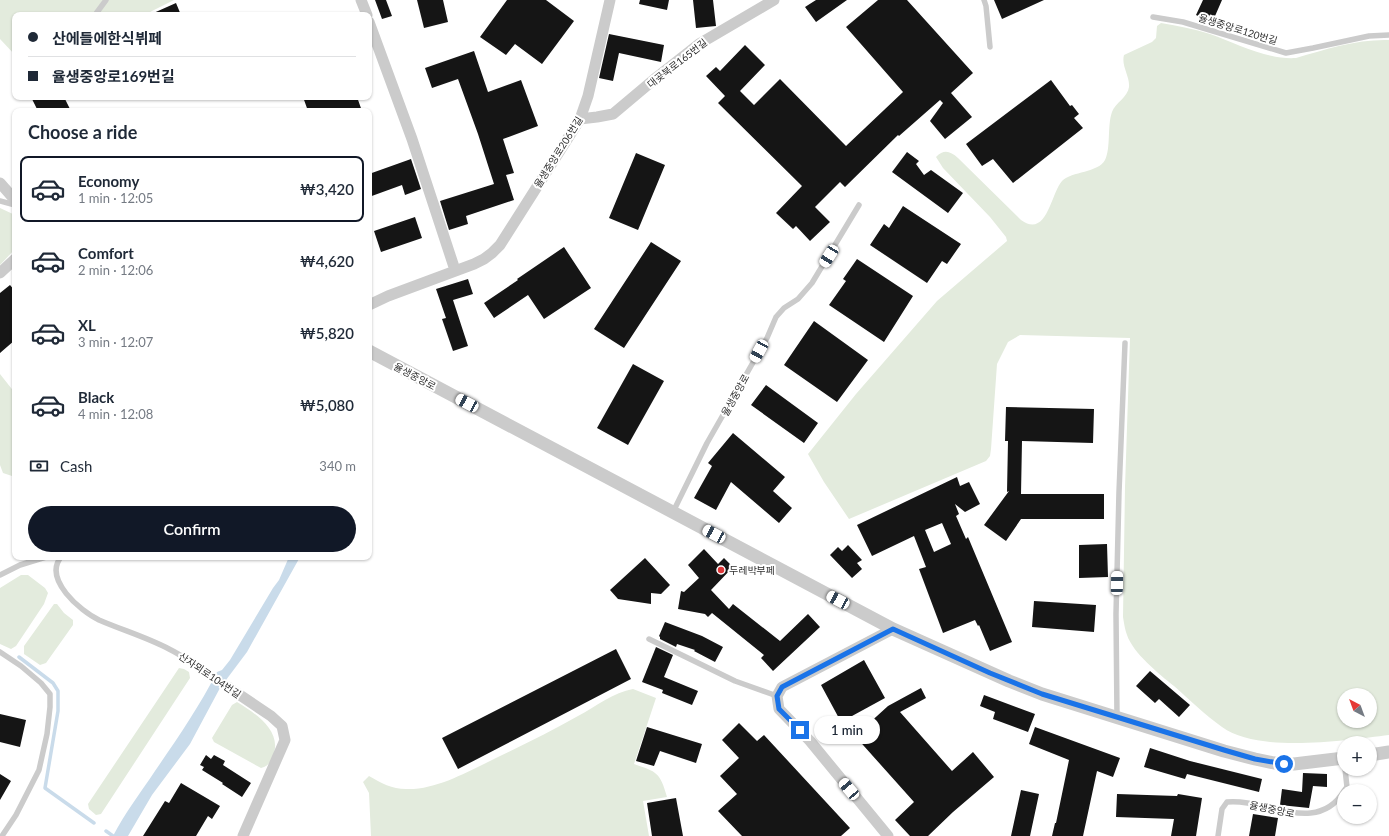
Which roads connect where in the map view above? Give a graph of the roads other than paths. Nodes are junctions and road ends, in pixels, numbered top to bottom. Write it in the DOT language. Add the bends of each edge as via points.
graph roads {
  1 [pos="106,0"];
  2 [pos="361,0"];
  3 [pos="610,0"];
  4 [pos="984,0"];
  5 [pos="770,1"];
  6 [pos="97,12"];
  7 [pos="366,12"];
  8 [pos="1152,18"];
  9 [pos="372,30"];
  10 [pos="1389,35"];
  11 [pos="990,47"];
  12 [pos="580,118"];
  13 [pos="0,183"];
  14 [pos="12,197"];
  15 [pos="0,201"];
  16 [pos="12,204"];
  17 [pos="859,205"];
  18 [pos="12,262"];
  19 [pos="455,270"];
  20 [pos="0,273"];
  21 [pos="372,304"];
  22 [pos="1125,343"];
  23 [pos="372,354"];
  24 [pos="673,512"];
  25 [pos="36,560"];
  26 [pos="59,560"];
  27 [pos="0,575"];
  28 [pos="893,629"];
  29 [pos="649,639"];
  30 [pos="0,652"];
  31 [pos="228,687"];
  32 [pos="777,696"];
  33 [pos="1117,717"];
  34 [pos="1389,752"];
  35 [pos="1377,754"];
  36 [pos="1337,759"];
  37 [pos="1337,801"];
  38 [pos="2,836"];
  39 [pos="243,836"];
  40 [pos="888,836"];
  41 [pos="1218,836"];
  1 -- 6 [label="lane"];
  2 -- 7 [label="street"];
  3 -- 12 [label="street, 율생중앙로206번길" via="588,96"];
  4 -- 11 [label="lane"];
  5 -- 12 [label="street, 대곶북로165번길" via="699,44 613,114 597,118"];
  8 -- 10 [label="lane, 율생중앙로120번길" via="1183,22 1286,53 1369,36"];
  9 -- 19 [label="street" via="412,138"];
  12 -- 19 [label="street, 율생중앙로206번길" via="500,245 484,260"];
  13 -- 14 [label="street"];
  15 -- 16 [label="lane"];
  17 -- 24 [label="lane, 율생중앙로" via="812,282 798,299 776,317 767,338 704,449"];
  18 -- 20 [label="street"];
  19 -- 21 [label="street, 율생중앙로206번길"];
  22 -- 33 [label="lane" via="1116,614"];
  23 -- 24 [label="street, 율생중앙로"];
  24 -- 28 [label="street, 율생중앙로"];
  25 -- 27 [label="lane"];
  26 -- 31 [label="lane, 산자뫼로104번길" via="56,575 60,584 85,611 171,650"];
  28 -- 32 [label="street" via="782,687"];
  28 -- 33 [label="street, 율생중앙로" via="1042,694"];
  29 -- 32 [label="lane" via="735,681"];
  30 -- 38 [label="lane" via="21,666 50,694 47,734 39,770"];
  31 -- 39 [label="street, 산자뫼로104번길" via="282,726 285,740"];
  32 -- 40 [label="street" via="779,709 810,741"];
  33 -- 36 [label="street, 율생중앙로" via="1274,763 1294,764"];
  34 -- 35 [label="street"];
  37 -- 41 [label="lane, 율생중앙로" via="1330,808 1313,814 1294,815 1255,804 1227,802 1222,809"];
}
